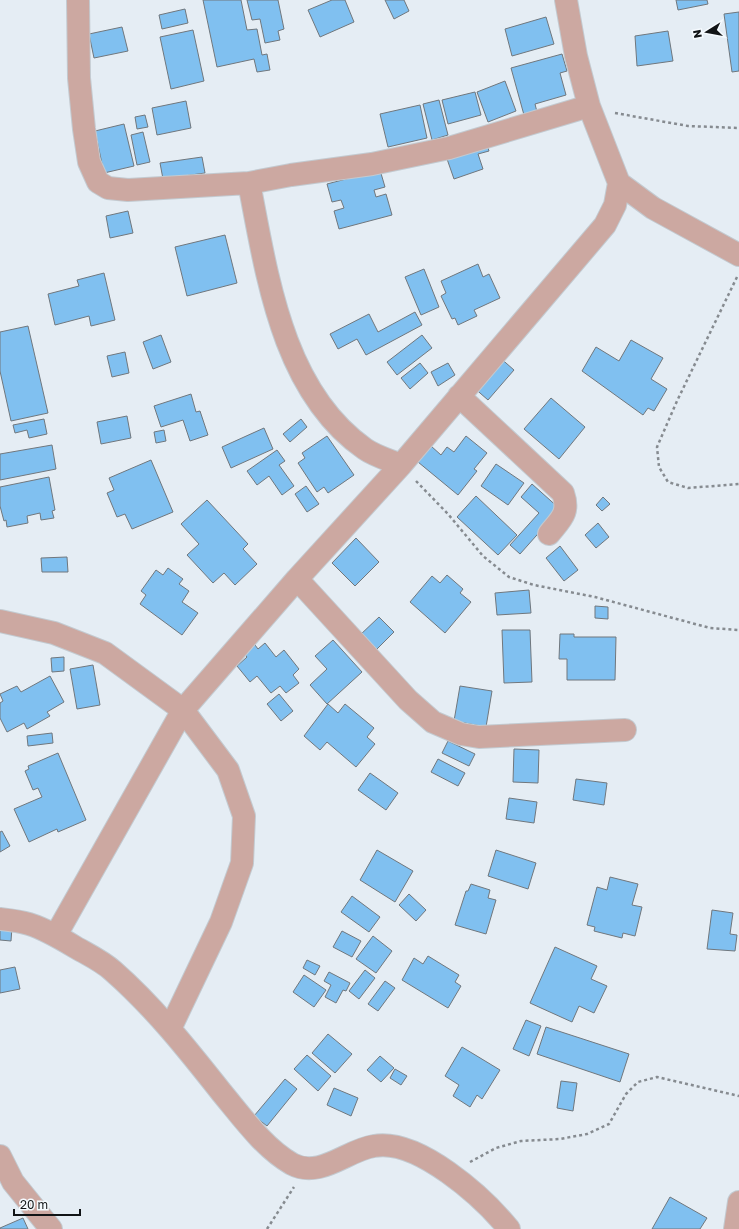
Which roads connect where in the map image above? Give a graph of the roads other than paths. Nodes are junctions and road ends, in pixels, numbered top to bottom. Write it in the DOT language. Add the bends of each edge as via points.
graph roads {
  1 [pos="78,0"];
  2 [pos="566,0"];
  3 [pos="589,106"];
  4 [pos="249,183"];
  5 [pos="620,183"];
  6 [pos="739,255"];
  7 [pos="459,396"];
  8 [pos="401,465"];
  9 [pos="549,534"];
  10 [pos="297,579"];
  11 [pos="0,621"];
  12 [pos="183,710"];
  13 [pos="625,730"];
  14 [pos="0,919"];
  15 [pos="56,935"];
  16 [pos="170,1029"];
  17 [pos="0,1156"];
  18 [pos="739,1202"];
  19 [pos="51,1229"];
  20 [pos="509,1229"];
  21 [pos="735,1229"];
  1 -- 4 [label="street" via="79,78 83,122 89,162 98,182 108,188 128,190"];
  2 -- 3 [label="street" via="576,56"];
  3 -- 4 [label="street" via="449,148 372,164"];
  3 -- 5 [label="street"];
  4 -- 8 [label="street" via="279,318 295,362 318,403 339,428 366,449"];
  5 -- 6 [label="street" via="653,208"];
  5 -- 7 [label="street" via="615,205 605,225"];
  7 -- 8 [label="street"];
  7 -- 9 [label="street" via="562,493 567,504 566,510"];
  8 -- 10 [label="street"];
  10 -- 12 [label="street"];
  10 -- 13 [label="street" via="408,700 433,722 448,730 479,737"];
  11 -- 12 [label="street" via="54,633 105,652"];
  12 -- 15 [label="street"];
  12 -- 16 [label="street" via="228,770 244,816 242,863 221,922"];
  14 -- 15 [label="street" via="28,924"];
  15 -- 16 [label="street" via="112,969"];
  16 -- 20 [label="street" via="268,1145 292,1164 307,1168 325,1166 373,1146 393,1145 451,1173"];
  17 -- 19 [label="street" via="13,1182"];
  18 -- 21 [label="street"];
}
